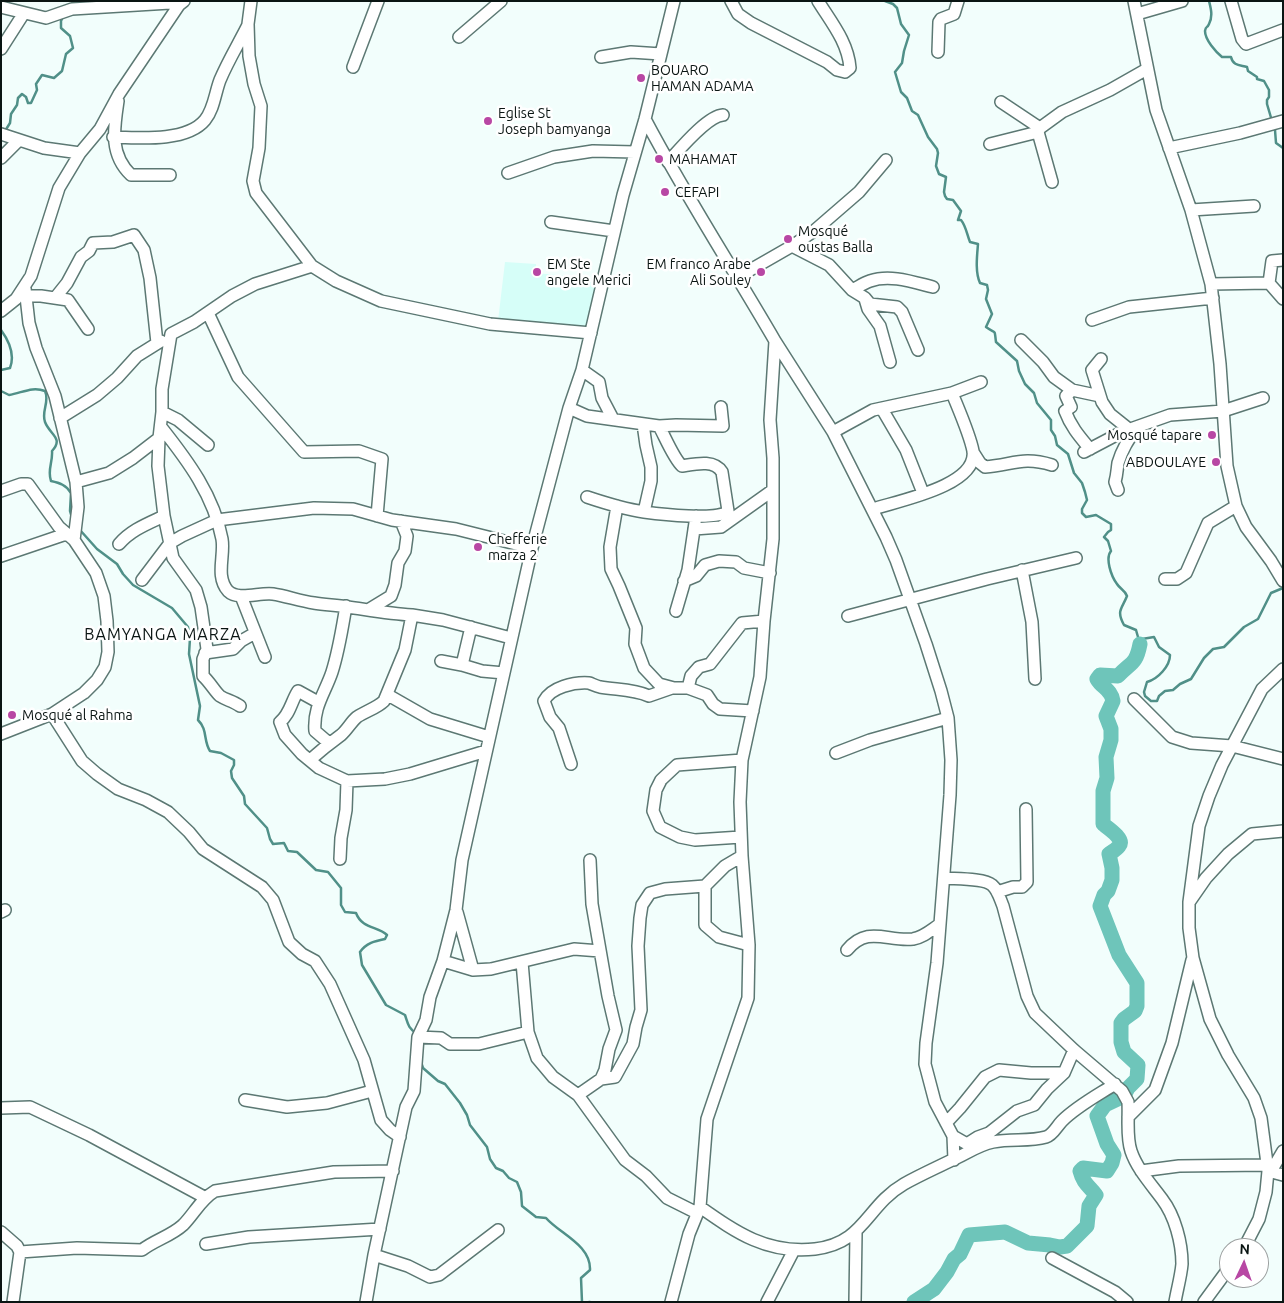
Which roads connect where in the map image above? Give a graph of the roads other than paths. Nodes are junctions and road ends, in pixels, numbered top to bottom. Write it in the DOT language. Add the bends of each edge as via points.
graph roads {
  1 [pos="251,1"];
  2 [pos="378,1"];
  3 [pos="501,1"];
  4 [pos="674,1"];
  5 [pos="731,1"];
  6 [pos="818,1"];
  7 [pos="958,1"];
  8 [pos="1134,1"];
  9 [pos="1182,1"];
  10 [pos="1230,1"];
  11 [pos="176,3"];
  12 [pos="1,7"];
  13 [pos="24,13"];
  14 [pos="1138,14"];
  15 [pos="248,24"];
  16 [pos="1283,30"];
  17 [pos="459,37"];
  18 [pos="1,49"];
  19 [pos="938,52"];
  20 [pos="661,54"];
  21 [pos="601,57"];
  22 [pos="353,67"];
  23 [pos="1147,68"];
  24 [pos="119,94"];
  25 [pos="1001,102"];
  26 [pos="723,115"];
  27 [pos="645,119"];
  28 [pos="1281,121"];
  29 [pos="1039,130"];
  30 [pos="3,135"];
  31 [pos="113,137"];
  32 [pos="19,140"];
  33 [pos="990,144"];
  34 [pos="1169,148"];
  35 [pos="635,152"];
  36 [pos="80,153"];
  37 [pos="1,158"];
  38 [pos="886,160"];
  39 [pos="668,162"];
  40 [pos="508,173"];
  41 [pos="170,175"];
  42 [pos="1052,182"];
  43 [pos="1254,206"];
  44 [pos="1191,210"];
  45 [pos="551,222"];
  46 [pos="614,231"];
  47 [pos="792,246"];
  48 [pos="1283,260"];
  49 [pos="312,266"];
  50 [pos="738,277"];
  51 [pos="1269,283"];
  52 [pos="1211,284"];
  53 [pos="932,287"];
  54 [pos="852,290"];
  55 [pos="25,292"];
  56 [pos="56,298"];
  57 [pos="864,298"];
  58 [pos="1213,298"];
  59 [pos="1283,299"];
  60 [pos="1,311"];
  61 [pos="208,313"];
  62 [pos="1092,320"];
  63 [pos="88,329"];
  64 [pos="591,333"];
  65 [pos="171,334"];
  66 [pos="1021,340"];
  67 [pos="775,341"];
  68 [pos="157,343"];
  69 [pos="918,350"];
  70 [pos="1101,359"];
  71 [pos="890,362"];
  72 [pos="582,370"];
  73 [pos="981,382"];
  74 [pos="1072,390"];
  75 [pos="952,393"];
  76 [pos="1100,396"];
  77 [pos="1263,398"];
  78 [pos="569,408"];
  79 [pos="721,408"];
  80 [pos="882,409"];
  81 [pos="1223,411"];
  82 [pos="162,412"];
  83 [pos="60,418"];
  84 [pos="613,419"];
  85 [pos="643,424"];
  86 [pos="659,426"];
  87 [pos="1133,428"];
  88 [pos="160,432"];
  89 [pos="833,432"];
  90 [pos="208,444"];
  91 [pos="973,452"];
  92 [pos="1052,465"];
  93 [pos="76,482"];
  94 [pos="773,490"];
  95 [pos="1118,490"];
  96 [pos="1,491"];
  97 [pos="923,493"];
  98 [pos="587,497"];
  99 [pos="617,506"];
  100 [pos="1236,506"];
  101 [pos="873,509"];
  102 [pos="644,512"];
  103 [pos="164,516"];
  104 [pos="376,516"];
  105 [pos="696,516"];
  106 [pos="217,520"];
  107 [pos="402,522"];
  108 [pos="694,529"];
  109 [pos="73,532"];
  110 [pos="170,543"];
  111 [pos="119,544"];
  112 [pos="532,548"];
  113 [pos="1,556"];
  114 [pos="1076,558"];
  115 [pos="1022,570"];
  116 [pos="770,573"];
  117 [pos="142,580"];
  118 [pos="1165,580"];
  119 [pos="1282,580"];
  120 [pos="684,581"];
  121 [pos="241,596"];
  122 [pos="911,599"];
  123 [pos="346,606"];
  124 [pos="368,610"];
  125 [pos="676,611"];
  126 [pos="412,615"];
  127 [pos="848,616"];
  128 [pos="764,621"];
  129 [pos="471,627"];
  130 [pos="255,633"];
  131 [pos="511,638"];
  132 [pos="205,654"];
  133 [pos="265,657"];
  134 [pos="441,661"];
  135 [pos="462,665"];
  136 [pos="1283,669"];
  137 [pos="504,672"];
  138 [pos="1034,679"];
  139 [pos="674,688"];
  140 [pos="688,688"];
  141 [pos="388,695"];
  142 [pos="1134,699"];
  143 [pos="318,702"];
  144 [pos="240,706"];
  145 [pos="753,711"];
  146 [pos="52,714"];
  147 [pos="948,718"];
  148 [pos="1,734"];
  149 [pos="489,737"];
  150 [pos="329,743"];
  151 [pos="1232,746"];
  152 [pos="486,751"];
  153 [pos="836,754"];
  154 [pos="1283,758"];
  155 [pos="310,760"];
  156 [pos="742,760"];
  157 [pos="572,764"];
  158 [pos="347,781"];
  159 [pos="1026,809"];
  160 [pos="1283,831"];
  161 [pos="741,837"];
  162 [pos="742,856"];
  163 [pos="340,859"];
  164 [pos="590,860"];
  165 [pos="944,878"];
  166 [pos="705,886"];
  167 [pos="997,892"];
  168 [pos="1189,902"];
  169 [pos="456,910"];
  170 [pos="940,924"];
  171 [pos="749,945"];
  172 [pos="847,950"];
  173 [pos="600,951"];
  174 [pos="1193,958"];
  175 [pos="443,962"];
  176 [pos="522,962"];
  177 [pos="473,970"];
  178 [pos="528,1032"];
  179 [pos="418,1037"];
  180 [pos="1074,1050"];
  181 [pos="1064,1073"];
  182 [pos="601,1079"];
  183 [pos="1115,1084"];
  184 [pos="372,1091"];
  185 [pos="578,1095"];
  186 [pos="245,1100"];
  187 [pos="1,1108"];
  188 [pos="1128,1117"];
  189 [pos="946,1123"];
  190 [pos="952,1136"];
  191 [pos="400,1137"];
  192 [pos="1283,1151"];
  193 [pos="954,1160"];
  194 [pos="1268,1170"];
  195 [pos="393,1171"];
  196 [pos="1141,1171"];
  197 [pos="1283,1175"];
  198 [pos="206,1198"];
  199 [pos="699,1210"];
  200 [pos="380,1229"];
  201 [pos="498,1230"];
  202 [pos="1,1232"];
  203 [pos="856,1233"];
  204 [pos="1250,1238"];
  205 [pos="206,1244"];
  206 [pos="794,1250"];
  207 [pos="20,1252"];
  208 [pos="374,1255"];
  209 [pos="1052,1258"];
  210 [pos="1219,1282"];
  211 [pos="13,1302"];
  212 [pos="366,1302"];
  213 [pos="671,1302"];
  214 [pos="767,1302"];
  215 [pos="855,1302"];
  216 [pos="1126,1302"];
  217 [pos="1175,1302"];
  218 [pos="1204,1302"];
  1 -- 15 [label="street"];
  2 -- 22 [label="street"];
  3 -- 17 [label="street"];
  4 -- 20 [label="street"];
  5 -- 6 [label="street" via="738,14 751,23 845,72 850,68 843,40"];
  7 -- 19 [label="street" via="954,14 938,22"];
  8 -- 14 [label="street"];
  9 -- 14 [label="street"];
  10 -- 16 [label="street" via="1246,44"];
  11 -- 13 [label="street" via="68,10 46,18"];
  11 -- 24 [label="street"];
  12 -- 13 [label="street"];
  13 -- 18 [label="street"];
  14 -- 23 [label="street"];
  15 -- 31 [label="street" via="220,80 205,120 189,132 168,136"];
  15 -- 49 [label="street" via="252,75 261,106 260,148 253,181 256,193"];
  20 -- 21 [label="street" via="631,52"];
  20 -- 27 [label="street"];
  23 -- 29 [label="street" via="1110,90 1062,112"];
  23 -- 34 [label="street"];
  24 -- 31 [label="street"];
  24 -- 36 [label="street" via="100,129"];
  25 -- 29 [label="street"];
  26 -- 39 [label="street" via="704,125"];
  27 -- 35 [label="street"];
  27 -- 39 [label="street"];
  28 -- 34 [label="street"];
  29 -- 33 [label="street"];
  29 -- 42 [label="street"];
  30 -- 32 [label="street"];
  31 -- 41 [label="street" via="122,167 131,175"];
  32 -- 36 [label="street" via="44,148"];
  32 -- 37 [label="street"];
  34 -- 44 [label="street"];
  35 -- 40 [label="street" via="593,151 554,157"];
  35 -- 46 [label="street"];
  36 -- 55 [label="street" via="59,188"];
  38 -- 47 [label="street" via="859,192 814,232"];
  39 -- 50 [label="street"];
  43 -- 44 [label="street"];
  44 -- 52 [label="street"];
  45 -- 46 [label="street"];
  46 -- 64 [label="street"];
  47 -- 50 [label="street"];
  47 -- 54 [label="street" via="829,265"];
  48 -- 51 [label="street" via="1272,261"];
  49 -- 61 [label="street" via="255,284"];
  49 -- 64 [label="street" via="336,281 381,301 490,324"];
  50 -- 67 [label="street"];
  51 -- 52 [label="street"];
  51 -- 59 [label="street"];
  52 -- 58 [label="street"];
  53 -- 54 [label="street" via="880,278"];
  54 -- 57 [label="street"];
  55 -- 56 [label="street"];
  55 -- 60 [label="street"];
  55 -- 83 [label="street" via="36,348"];
  56 -- 63 [label="street" via="68,300"];
  56 -- 68 [label="street" via="93,243 114,242 134,235 144,250 150,278"];
  57 -- 69 [label="street" via="870,304 897,307"];
  57 -- 71 [label="street" via="880,326"];
  58 -- 62 [label="street" via="1129,307"];
  58 -- 81 [label="street"];
  61 -- 65 [label="street"];
  61 -- 104 [label="street" via="238,377 304,452 359,451 382,459"];
  64 -- 72 [label="street"];
  65 -- 68 [label="street"];
  65 -- 82 [label="street" via="162,388"];
  66 -- 74 [label="street" via="1044,362 1054,377"];
  67 -- 89 [label="street"];
  67 -- 94 [label="street" via="770,420"];
  68 -- 83 [label="street" via="137,356 97,395"];
  70 -- 76 [label="street" via="1092,370"];
  72 -- 78 [label="street"];
  72 -- 84 [label="street" via="599,382 602,398"];
  73 -- 75 [label="street"];
  74 -- 76 [label="street"];
  74 -- 87 [label="street" via="1066,396 1071,407 1065,412 1087,451"];
  75 -- 80 [label="street"];
  75 -- 91 [label="street"];
  76 -- 87 [label="street" via="1110,414"];
  77 -- 81 [label="street"];
  78 -- 84 [label="street" via="587,416"];
  78 -- 112 [label="street"];
  79 -- 86 [label="street" via="723,426"];
  80 -- 89 [label="street" via="864,414"];
  80 -- 97 [label="street" via="906,450"];
  81 -- 87 [label="street" via="1170,415"];
  81 -- 100 [label="street" via="1227,466"];
  82 -- 88 [label="street"];
  82 -- 90 [label="street" via="178,420"];
  83 -- 93 [label="street"];
  84 -- 85 [label="street"];
  85 -- 86 [label="street"];
  85 -- 102 [label="street" via="652,467"];
  86 -- 105 [label="street" via="682,466 712,464 722,472 727,513"];
  87 -- 95 [label="street" via="1118,464 1115,482"];
  88 -- 93 [label="street" via="133,458 109,473"];
  88 -- 103 [label="street" via="158,466"];
  88 -- 106 [label="street" via="186,458 210,500"];
  89 -- 101 [label="street"];
  91 -- 92 [label="street" via="985,467 1022,460"];
  91 -- 97 [label="street" via="963,474 951,483"];
  93 -- 109 [label="street" via="78,507"];
  94 -- 108 [label="street" via="721,527"];
  94 -- 116 [label="street"];
  96 -- 109 [label="street" via="28,484 59,527"];
  97 -- 101 [label="street"];
  98 -- 99 [label="street"];
  99 -- 102 [label="street"];
  99 -- 139 [label="street" via="610,548 611,569 636,628 634,644 644,668 659,684"];
  100 -- 118 [label="street" via="1208,524 1186,573 1177,580"];
  100 -- 119 [label="street" via="1246,527"];
  101 -- 122 [label="street"];
  102 -- 105 [label="street"];
  103 -- 110 [label="street"];
  103 -- 111 [label="street" via="137,529"];
  104 -- 106 [label="street" via="353,509 314,508"];
  104 -- 107 [label="street"];
  105 -- 108 [label="street"];
  106 -- 110 [label="street"];
  106 -- 121 [label="street" via="223,545 222,577 228,590"];
  107 -- 112 [label="street" via="456,529"];
  107 -- 124 [label="street" via="407,536 406,551 398,563 396,585 391,596"];
  108 -- 120 [label="street"];
  109 -- 113 [label="street"];
  109 -- 146 [label="street" via="96,573 104,596 108,652 106,667 97,680 84,693"];
  110 -- 117 [label="street"];
  110 -- 132 [label="street" via="173,558 196,590 205,633"];
  112 -- 131 [label="street"];
  114 -- 115 [label="street"];
  115 -- 122 [label="street"];
  115 -- 138 [label="street" via="1032,622"];
  116 -- 120 [label="street" via="744,568 736,562 719,561 705,566 696,576"];
  116 -- 128 [label="street"];
  120 -- 125 [label="street"];
  121 -- 123 [label="street" via="271,594"];
  121 -- 130 [label="street"];
  122 -- 127 [label="street"];
  122 -- 147 [label="street"];
  123 -- 124 [label="street"];
  123 -- 143 [label="street" via="340,645"];
  124 -- 126 [label="street"];
  126 -- 129 [label="street"];
  126 -- 141 [label="street"];
  128 -- 140 [label="street" via="742,623 710,664 699,667"];
  128 -- 145 [label="street" via="760,677"];
  129 -- 131 [label="street"];
  129 -- 135 [label="street"];
  130 -- 132 [label="street" via="233,649"];
  130 -- 133 [label="street"];
  131 -- 137 [label="street"];
  132 -- 144 [label="street" via="203,676 220,696"];
  134 -- 135 [label="street"];
  135 -- 137 [label="street" via="482,671"];
  136 -- 151 [label="street" via="1262,689"];
  137 -- 149 [label="street"];
  139 -- 140 [label="street"];
  139 -- 157 [label="street" via="649,696 590,683 573,684 547,696 544,701 550,718 559,728"];
  140 -- 145 [label="street" via="706,695 720,709"];
  141 -- 149 [label="street" via="430,718"];
  141 -- 150 [label="street" via="380,705 366,711"];
  142 -- 151 [label="street" via="1172,737 1191,743"];
  143 -- 150 [label="street" via="315,731"];
  143 -- 155 [label="street" via="298,691 288,716 280,722 285,735"];
  145 -- 156 [label="street"];
  146 -- 148 [label="street"];
  146 -- 184 [label="street" via="82,761 97,774 118,789 168,812 203,849 262,887 273,900 289,942 315,961 330,984 364,1060"];
  147 -- 153 [label="street" via="870,740"];
  147 -- 165 [label="street" via="950,795"];
  149 -- 152 [label="street"];
  150 -- 155 [label="street"];
  151 -- 154 [label="street"];
  151 -- 168 [label="street" via="1208,796 1199,826"];
  152 -- 158 [label="street" via="410,774"];
  152 -- 169 [label="street" via="462,860"];
  155 -- 158 [label="street" via="319,768"];
  156 -- 161 [label="street"];
  156 -- 161 [label="street" via="676,764 656,790 653,811 660,827 680,838"];
  158 -- 163 [label="street"];
  159 -- 167 [label="street" via="1026,882 1022,887"];
  160 -- 168 [label="street" via="1252,834 1228,854"];
  161 -- 162 [label="street"];
  162 -- 166 [label="street"];
  162 -- 171 [label="street"];
  164 -- 173 [label="street" via="592,904"];
  165 -- 167 [label="street" via="984,881"];
  165 -- 170 [label="street"];
  166 -- 171 [label="street" via="705,925 719,937"];
  166 -- 182 [label="street" via="650,893 642,905 638,946 641,1010 633,1044 614,1077"];
  167 -- 180 [label="street" via="1027,996 1035,1012"];
  168 -- 174 [label="street"];
  169 -- 175 [label="street"];
  169 -- 177 [label="street"];
  170 -- 172 [label="street" via="924,936 914,938 864,937"];
  170 -- 189 [label="street" via="925,1064 935,1102"];
  171 -- 199 [label="street" via="748,998 707,1119"];
  173 -- 176 [label="street" via="574,949"];
  173 -- 182 [label="street" via="616,1030"];
  174 -- 188 [label="street" via="1172,1043 1155,1090"];
  174 -- 194 [label="street" via="1210,1019 1254,1098 1261,1118"];
  175 -- 177 [label="street"];
  175 -- 179 [label="street"];
  176 -- 177 [label="street"];
  176 -- 178 [label="street"];
  178 -- 179 [label="street" via="479,1044 450,1044 441,1038"];
  178 -- 185 [label="street" via="544,1068"];
  179 -- 191 [label="street" via="414,1091 406,1107"];
  180 -- 181 [label="street"];
  180 -- 183 [label="street"];
  181 -- 189 [label="street" via="999,1070 986,1077"];
  181 -- 190 [label="street" via="1034,1105 1017,1111 989,1133 967,1144"];
  182 -- 185 [label="street"];
  183 -- 188 [label="street" via="1128,1102"];
  183 -- 193 [label="street" via="1062,1120 1049,1136 994,1142 974,1148"];
  184 -- 186 [label="street" via="326,1103 287,1106"];
  184 -- 191 [label="street" via="381,1120"];
  185 -- 199 [label="street" via="625,1160 667,1198"];
  187 -- 198 [label="street" via="30,1107"];
  188 -- 196 [label="street" via="1131,1151"];
  189 -- 190 [label="street"];
  190 -- 193 [label="street"];
  191 -- 195 [label="street"];
  192 -- 194 [label="street"];
  193 -- 203 [label="street" via="890,1193"];
  194 -- 196 [label="street" via="1179,1166"];
  194 -- 197 [label="street"];
  194 -- 204 [label="street" via="1263,1206"];
  195 -- 198 [label="street" via="334,1172 215,1191"];
  195 -- 200 [label="street"];
  196 -- 217 [label="street" via="1174,1222 1182,1265"];
  198 -- 207 [label="street" via="182,1226 142,1250 77,1248"];
  199 -- 206 [label="street" via="744,1236"];
  199 -- 213 [label="street"];
  200 -- 205 [label="street" via="248,1237"];
  200 -- 208 [label="street"];
  201 -- 208 [label="street" via="434,1277"];
  202 -- 207 [label="street"];
  203 -- 206 [label="street" via="830,1246"];
  203 -- 215 [label="street"];
  206 -- 214 [label="street"];
  207 -- 211 [label="street"];
  208 -- 212 [label="street"];
  209 -- 216 [label="street" via="1115,1292"];
  210 -- 218 [label="street"];
}
